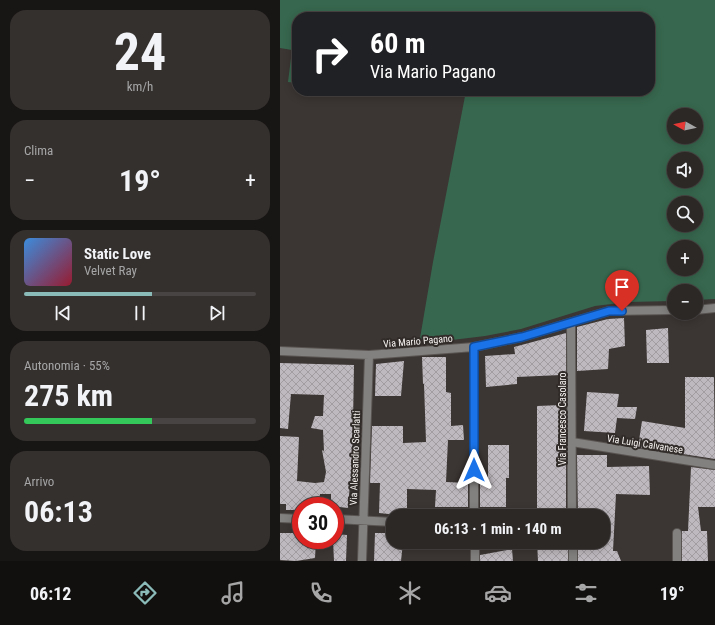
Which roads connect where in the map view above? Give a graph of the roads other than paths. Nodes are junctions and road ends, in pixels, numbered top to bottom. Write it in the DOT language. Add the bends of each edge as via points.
graph roads {
  1 [pos="715,308"];
  2 [pos="703,309"];
  3 [pos="667,310"];
  4 [pos="571,323"];
  5 [pos="474,347"];
  6 [pos="280,351"];
  7 [pos="369,355"];
  8 [pos="572,442"];
  9 [pos="715,465"];
  10 [pos="474,509"];
  11 [pos="572,509"];
  12 [pos="280,518"];
  13 [pos="292,519"];
  14 [pos="344,520"];
  15 [pos="363,520"];
  16 [pos="386,522"];
  17 [pos="678,533"];
  18 [pos="475,549"];
  19 [pos="573,549"];
  20 [pos="362,561"];
  21 [pos="475,561"];
  22 [pos="573,561"];
  23 [pos="677,561"];
  1 -- 2 [label="street"];
  3 -- 4 [label="street, Via Mario Pagano" via="609,311"];
  4 -- 5 [label="street, Via Mario Pagano"];
  4 -- 8 [label="street, Via Francesco Casolaro"];
  5 -- 7 [label="street, Via Mario Pagano"];
  5 -- 10 [label="street"];
  6 -- 7 [label="street, Via Mario Pagano"];
  7 -- 15 [label="street, Via Alessandro Scarlatti"];
  8 -- 9 [label="street, Via Luigi Calvanese"];
  8 -- 11 [label="street, Via Francesco Casolaro"];
  12 -- 13 [label="street"];
  14 -- 15 [label="street"];
  15 -- 16 [label="street"];
  15 -- 20 [label="street, Via Alessandro Scarlatti"];
  17 -- 23 [label="street"];
  18 -- 21 [label="street"];
  19 -- 22 [label="street"];
}
